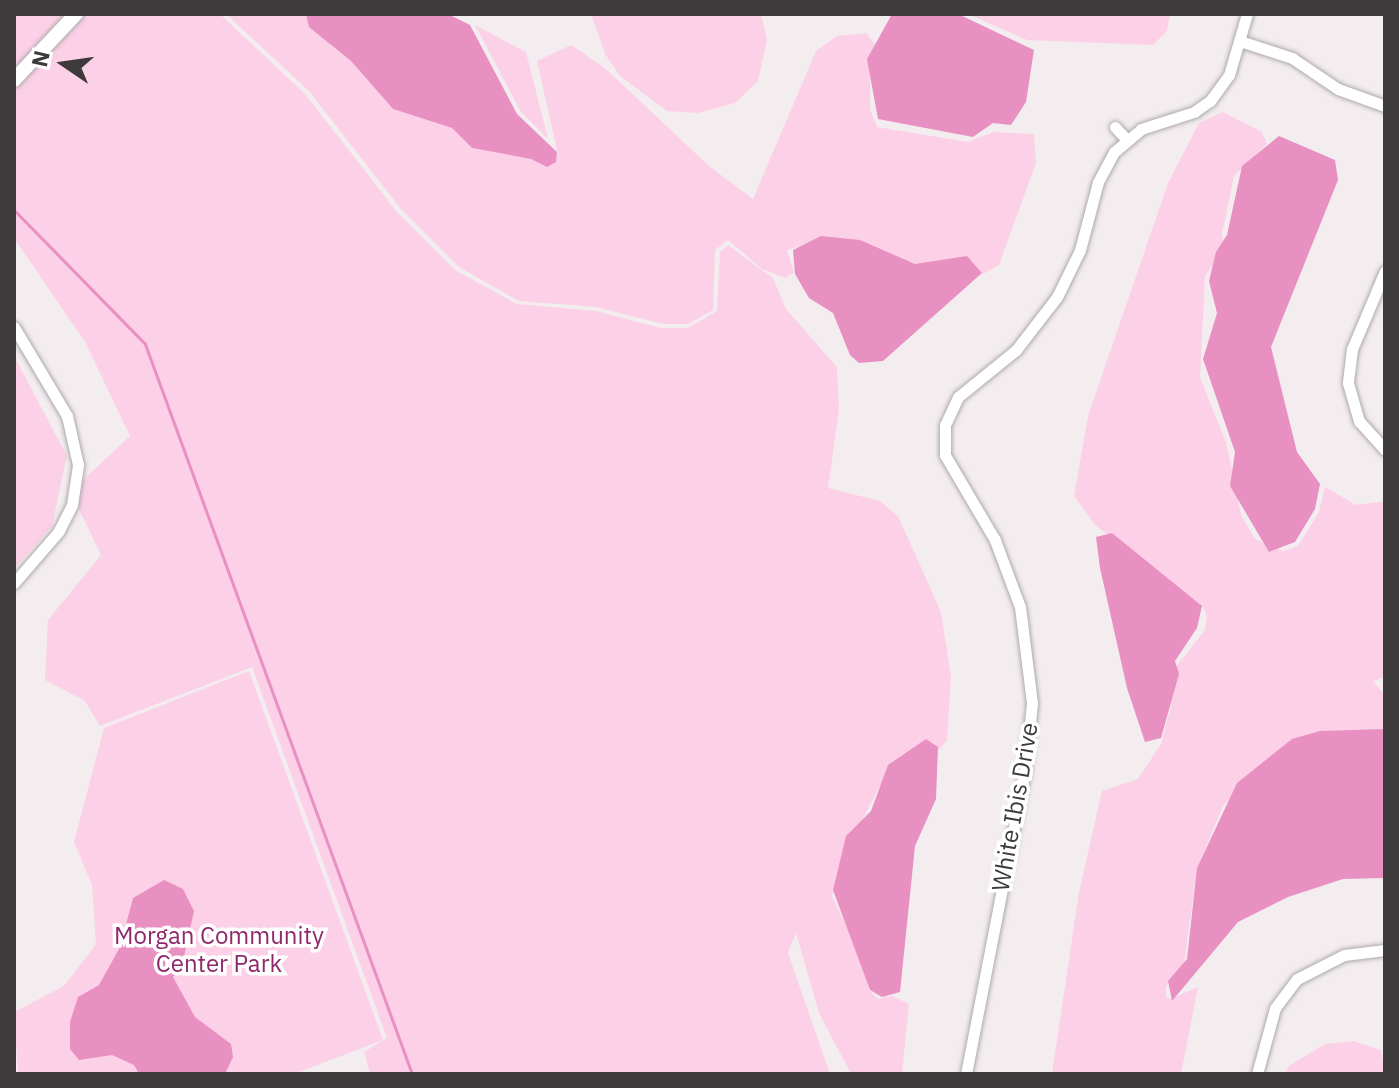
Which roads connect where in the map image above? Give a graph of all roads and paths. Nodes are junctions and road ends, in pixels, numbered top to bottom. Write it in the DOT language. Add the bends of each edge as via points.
graph roads {
  1 [pos="1247,14"];
  2 [pos="76,15"];
  3 [pos="1240,41"];
  4 [pos="14,80"];
  5 [pos="1385,106"];
  6 [pos="1115,127"];
  7 [pos="1126,139"];
  8 [pos="1385,271"];
  9 [pos="14,327"];
  10 [pos="1385,450"];
  11 [pos="14,583"];
  12 [pos="1385,950"];
  13 [pos="966,1074"];
  14 [pos="1257,1074"];
  1 -- 3 [label="street, White Ibis Drive"];
  2 -- 4 [label="street"];
  3 -- 5 [label="street" via="1292,58 1338,89"];
  3 -- 7 [label="street, White Ibis Drive" via="1229,75 1210,101"];
  6 -- 7 [label="street"];
  7 -- 13 [label="street, White Ibis Drive" via="1104,167 1080,250 1057,297 1016,350 958,397 943,433 945,455 995,540 1013,588 1027,642 1032,703 1025,770"];
  8 -- 10 [label="street" via="1352,349 1348,383 1359,421"];
  9 -- 11 [label="street" via="67,416 78,465 72,505 59,531"];
  12 -- 14 [label="street" via="1344,955 1297,979 1275,1008"];
}
